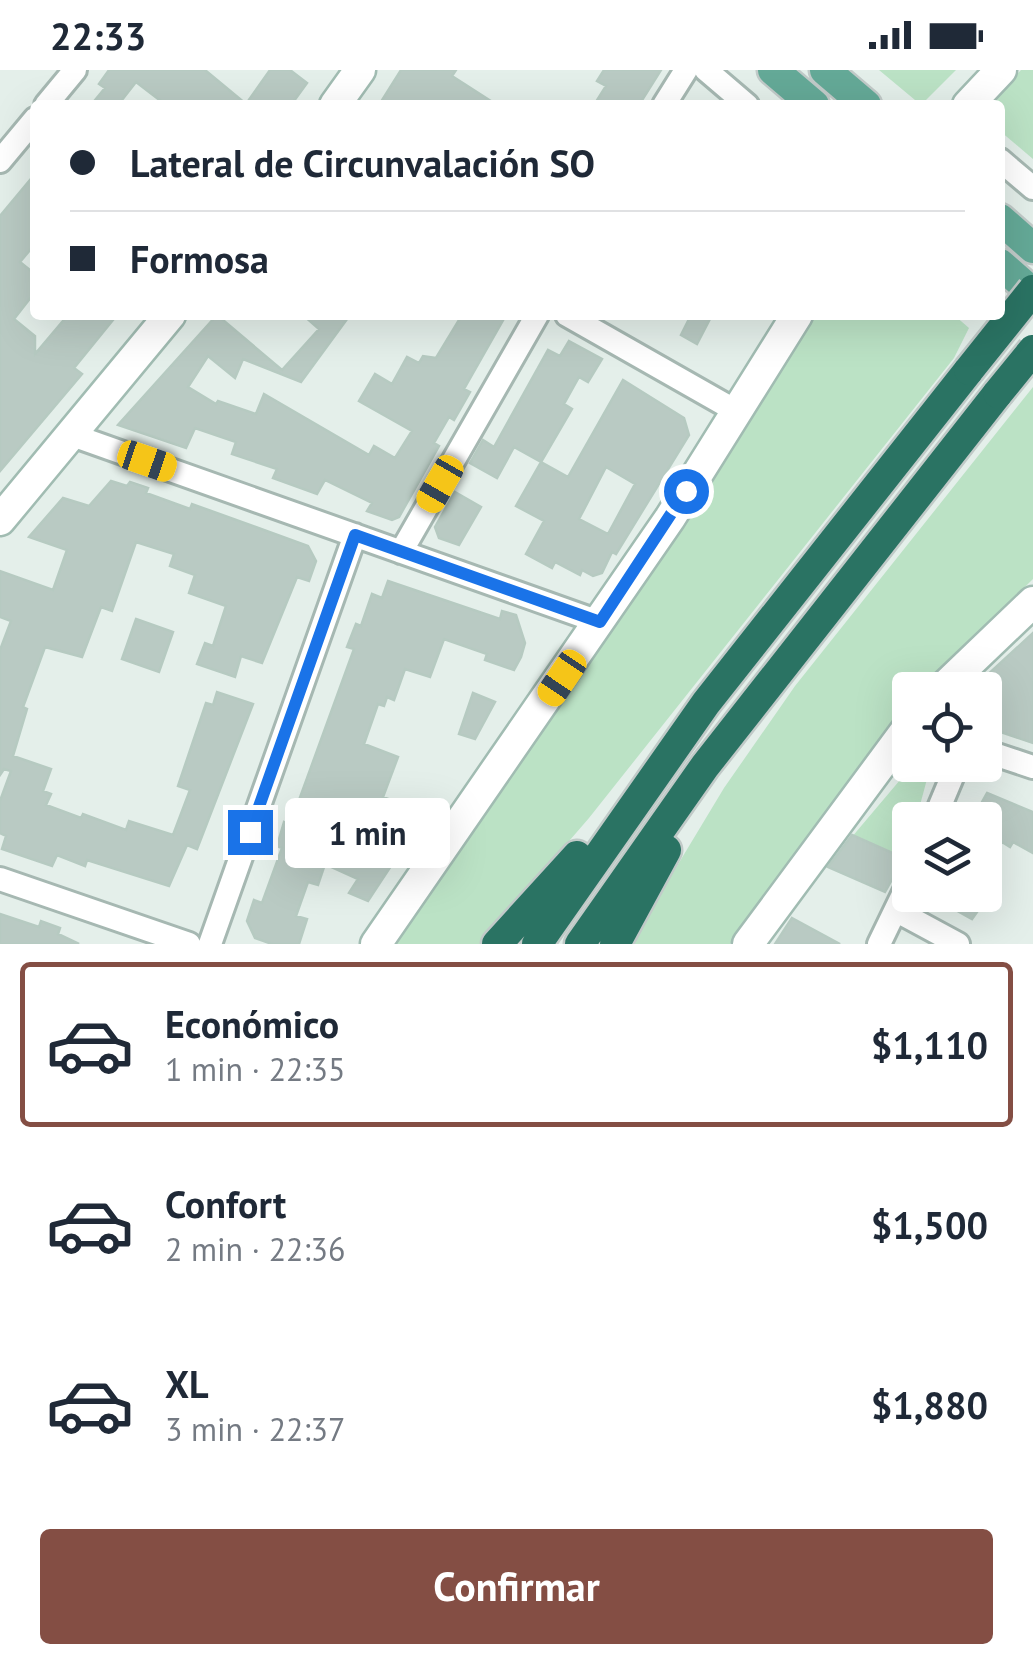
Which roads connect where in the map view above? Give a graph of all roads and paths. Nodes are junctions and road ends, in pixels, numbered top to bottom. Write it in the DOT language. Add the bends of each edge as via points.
graph roads {
  1 [pos="75,70"];
  2 [pos="360,70"];
  3 [pos="686,70"];
  4 [pos="706,70"];
  5 [pos="773,70"];
  6 [pos="825,70"];
  7 [pos="1001,70"];
  8 [pos="50,100"];
  9 [pos="339,100"];
  10 [pos="667,100"];
  11 [pos="741,100"];
  12 [pos="808,100"];
  13 [pos="860,100"];
  14 [pos="973,100"];
  15 [pos="30,124"];
  16 [pos="0,162"];
  17 [pos="1005,164"];
  18 [pos="1033,188"];
  19 [pos="1005,224"];
  20 [pos="1033,248"];
  21 [pos="1005,268"];
  22 [pos="1033,292"];
  23 [pos="166,320"];
  24 [pos="533,320"];
  25 [pos="575,320"];
  26 [pos="794,320"];
  27 [pos="997,320"];
  28 [pos="1033,351"];
  29 [pos="736,411"];
  30 [pos="72,434"];
  31 [pos="0,520"];
  32 [pos="355,535"];
  33 [pos="401,552"];
  34 [pos="1033,602"];
  35 [pos="600,622"];
  36 [pos="960,672"];
  37 [pos="747,712"];
  38 [pos="892,749"];
  39 [pos="1002,757"];
  40 [pos="1033,767"];
  41 [pos="645,786"];
  42 [pos="0,879"];
  43 [pos="897,912"];
  44 [pos="902,912"];
  45 [pos="189,944"];
  46 [pos="210,944"];
  47 [pos="376,944"];
  48 [pos="496,944"];
  49 [pos="537,944"];
  50 [pos="580,944"];
  51 [pos="615,944"];
  52 [pos="748,944"];
  53 [pos="879,944"];
  54 [pos="958,944"];
  1 -- 8 [label="street"];
  2 -- 9 [label="street"];
  3 -- 10 [label="street"];
  4 -- 11 [label="street"];
  5 -- 12 [label="main road"];
  6 -- 13 [label="main road"];
  7 -- 14 [label="street"];
  15 -- 16 [label="street"];
  17 -- 18 [label="street"];
  19 -- 20 [label="main road"];
  21 -- 22 [label="main road"];
  22 -- 41 [label="highway, bridge"];
  23 -- 30 [label="street"];
  24 -- 33 [label="street"];
  25 -- 29 [label="street"];
  26 -- 29 [label="street"];
  27 -- 28 [label="street"];
  28 -- 37 [label="highway, bridge"];
  29 -- 35 [label="street"];
  30 -- 31 [label="street"];
  30 -- 32 [label="street"];
  32 -- 33 [label="street"];
  32 -- 46 [label="street"];
  33 -- 35 [label="street"];
  34 -- 36 [label="street"];
  35 -- 47 [label="street"];
  37 -- 50 [label="highway"];
  37 -- 51 [label="highway"];
  38 -- 52 [label="street"];
  39 -- 40 [label="street"];
  41 -- 48 [label="highway"];
  41 -- 49 [label="highway"];
  42 -- 45 [label="street"];
  43 -- 53 [label="street"];
  44 -- 54 [label="street"];
}
